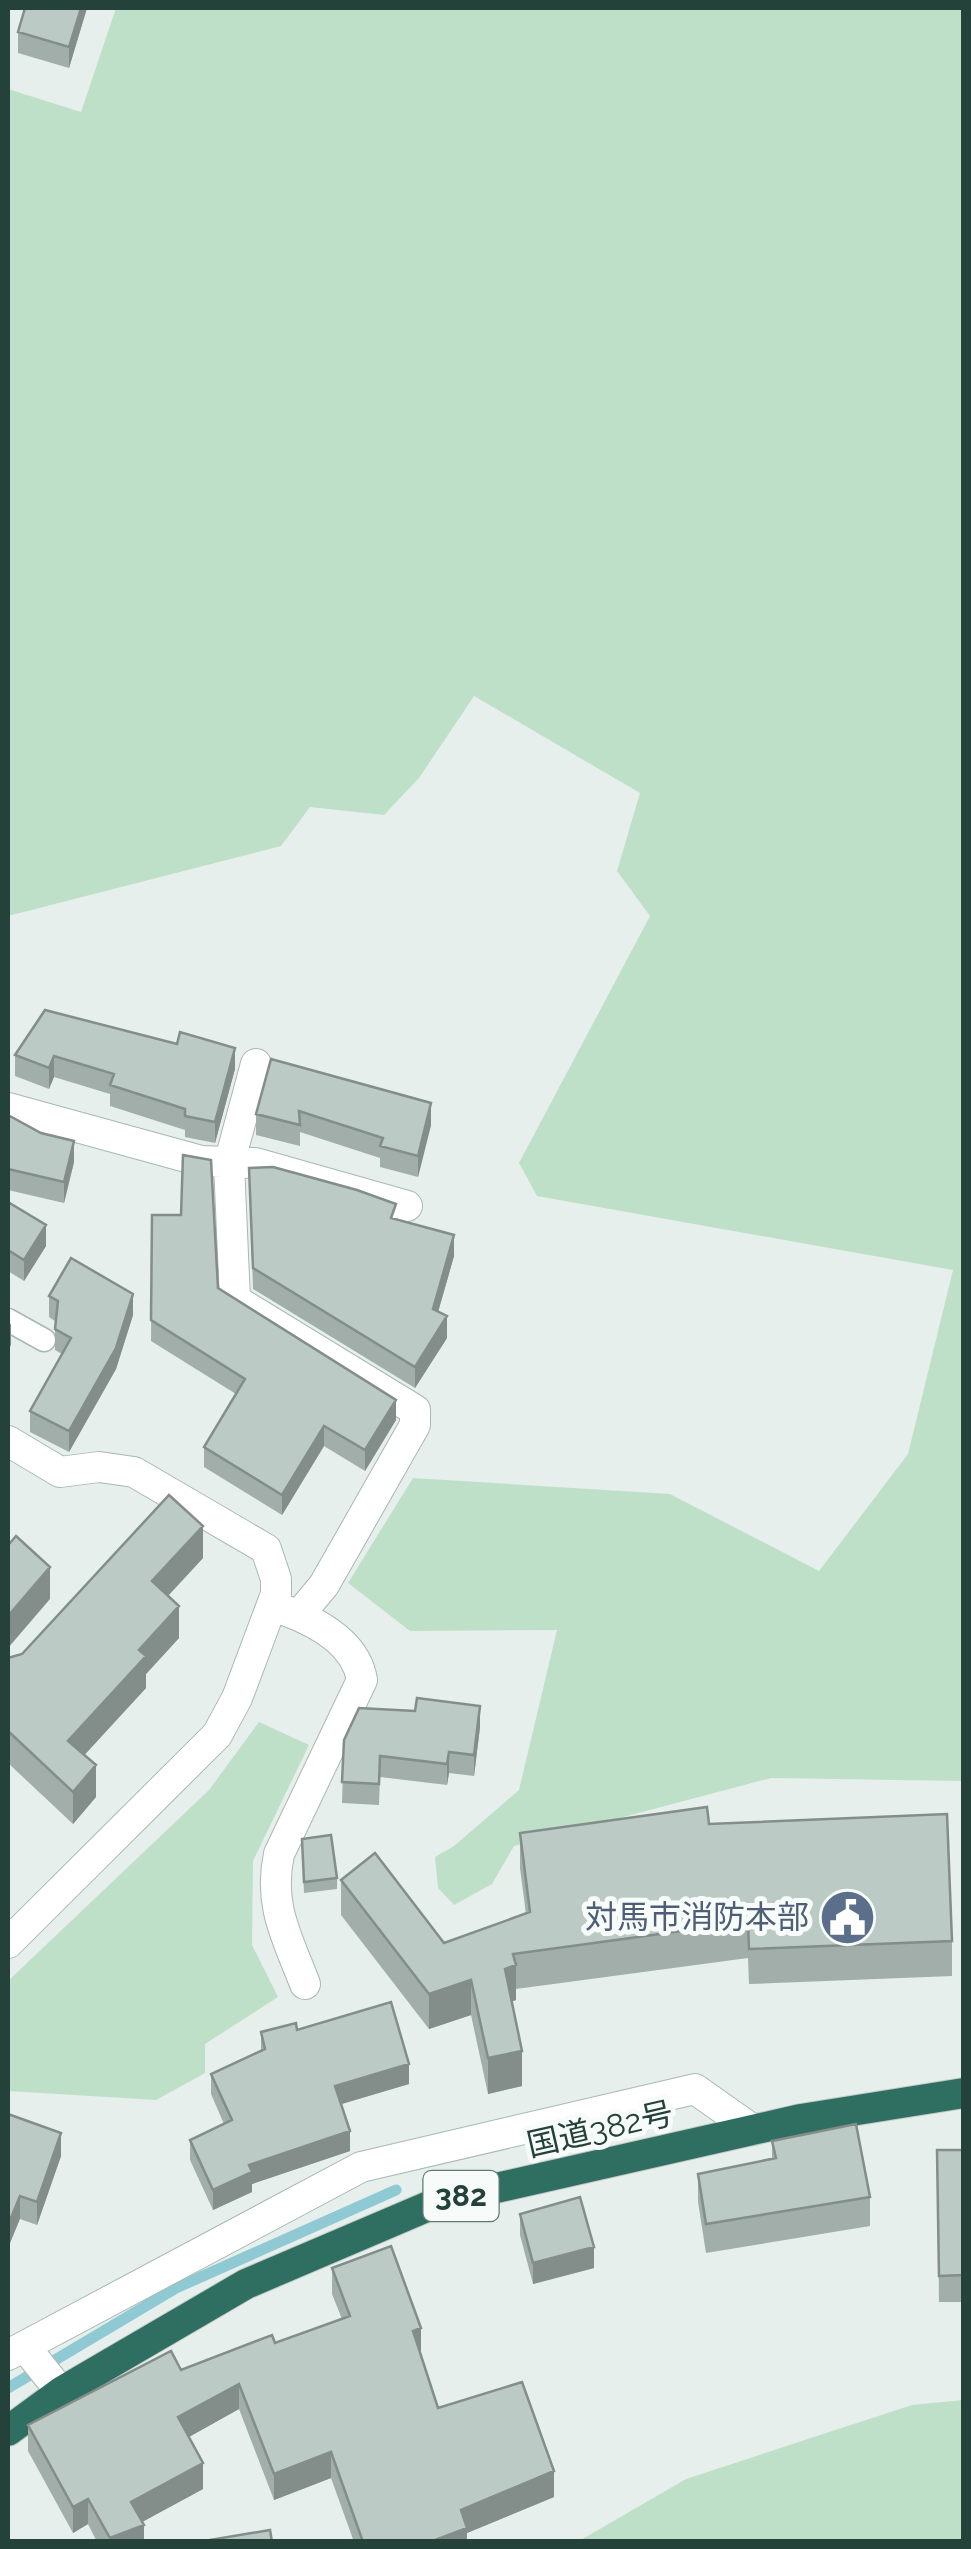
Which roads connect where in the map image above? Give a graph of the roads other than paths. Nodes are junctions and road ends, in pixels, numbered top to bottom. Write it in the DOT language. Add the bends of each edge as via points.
graph roads {
  1 [pos="256,1064"];
  2 [pos="8,1108"];
  3 [pos="229,1164"];
  4 [pos="408,1206"];
  5 [pos="8,1320"];
  6 [pos="44,1340"];
  7 [pos="8,1440"];
  8 [pos="174,1493"];
  9 [pos="148,1521"];
  10 [pos="286,1610"];
  11 [pos="8,1943"];
  12 [pos="305,1984"];
  13 [pos="964,2093"];
  14 [pos="753,2130"];
  15 [pos="17,2351"];
  16 [pos="61,2392"];
  17 [pos="8,2432"];
  1 -- 3 [label="street"];
  2 -- 3 [label="street"];
  3 -- 4 [label="street" via="254,1163"];
  3 -- 10 [label="street" via="235,1300 415,1410 415,1425 324,1585"];
  5 -- 6 [label="lane"];
  7 -- 8 [label="street" via="60,1472 134,1472"];
  8 -- 9 [label="street"];
  8 -- 10 [label="street" via="266,1549"];
  10 -- 11 [label="street" via="217,1735"];
  10 -- 12 [label="street" via="346,1645 362,1680 278,1854 274,1901"];
  13 -- 14 [label="highway, 国道382号 / 382"];
  14 -- 15 [label="street" via="695,2090 361,2167"];
  14 -- 16 [label="highway, 国道382号 / 382" via="443,2200 246,2284"];
  15 -- 16 [label="street"];
  16 -- 17 [label="highway, 国道382号 / 382"];
}
